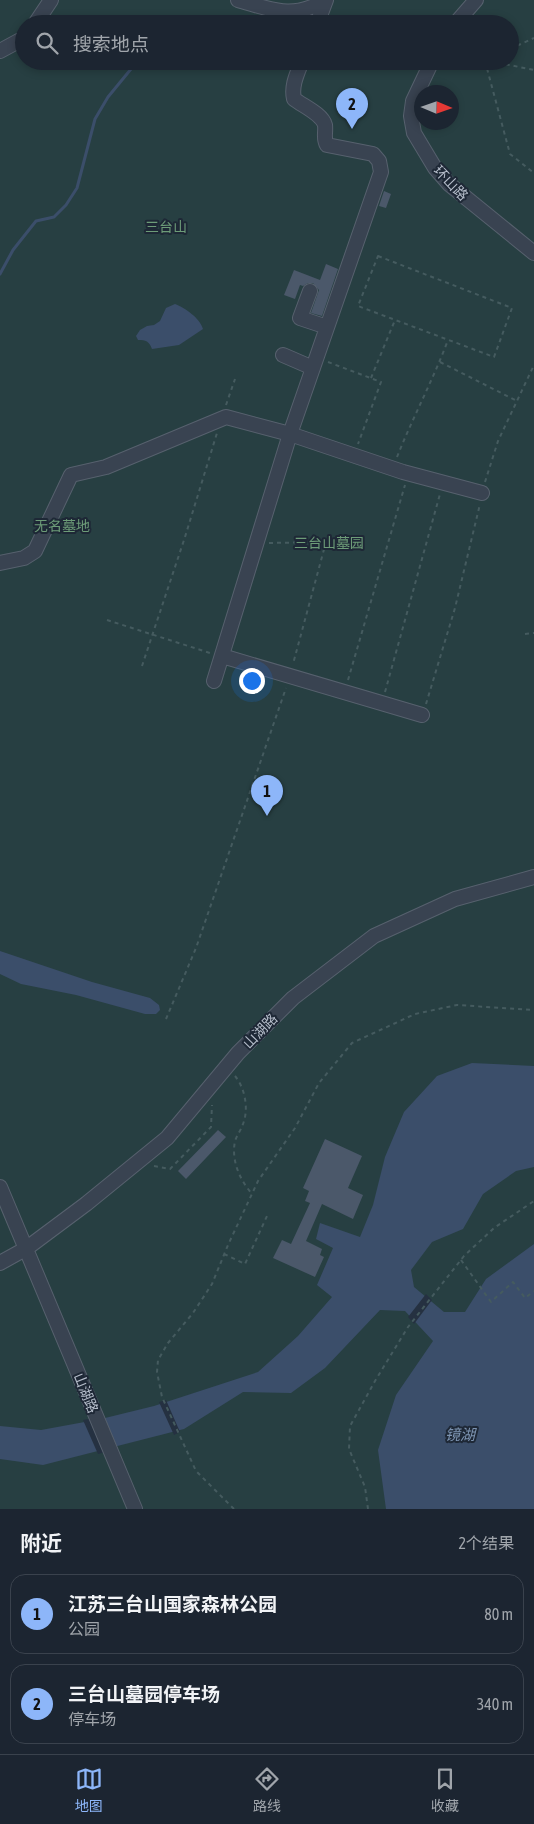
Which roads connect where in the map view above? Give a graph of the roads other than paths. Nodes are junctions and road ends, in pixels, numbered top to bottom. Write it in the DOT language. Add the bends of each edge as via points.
graph roads {
  1 [pos="51,0"];
  2 [pos="238,0"];
  3 [pos="326,0"];
  4 [pos="476,0"];
  5 [pos="41,15"];
  6 [pos="320,15"];
  7 [pos="463,15"];
  8 [pos="15,42"];
  9 [pos="0,50"];
  10 [pos="299,70"];
  11 [pos="428,70"];
  12 [pos="534,253"];
  13 [pos="310,291"];
  14 [pos="327,327"];
  15 [pos="283,355"];
  16 [pos="315,363"];
  17 [pos="290,434"];
  18 [pos="482,493"];
  19 [pos="0,563"];
  20 [pos="222,656"];
  21 [pos="214,681"];
  22 [pos="422,715"];
  23 [pos="534,877"];
  24 [pos="0,1187"];
  25 [pos="5,1210"];
  26 [pos="20,1232"];
  27 [pos="27,1248"];
  28 [pos="5,1261"];
  29 [pos="135,1509"];
  1 -- 5 [label="street"];
  2 -- 3 [label="street" via="280,12 309,9"];
  3 -- 6 [label="street"];
  4 -- 7 [label="street"];
  8 -- 9 [label="street"];
  10 -- 14 [label="street" via="292,93 294,99 323,121 326,143 368,152 376,156 381,166"];
  11 -- 12 [label="street, 环山路" via="414,101 411,116 414,133 449,184"];
  13 -- 14 [label="street" via="300,318"];
  14 -- 16 [label="street"];
  15 -- 16 [label="street"];
  16 -- 17 [label="street"];
  17 -- 18 [label="street"];
  17 -- 19 [label="street" via="226,417 106,467 71,475 35,551 24,558"];
  17 -- 20 [label="street"];
  20 -- 21 [label="street"];
  20 -- 22 [label="street"];
  23 -- 27 [label="street, 山湖路" via="455,899 374,936 293,998 226,1068 167,1138"];
  24 -- 25 [label="street, 山湖路"];
  25 -- 26 [label="street, 山湖路"];
  26 -- 27 [label="street, 山湖路"];
  26 -- 28 [label="street"];
  27 -- 28 [label="street"];
  27 -- 29 [label="street, 山湖路"];
}
